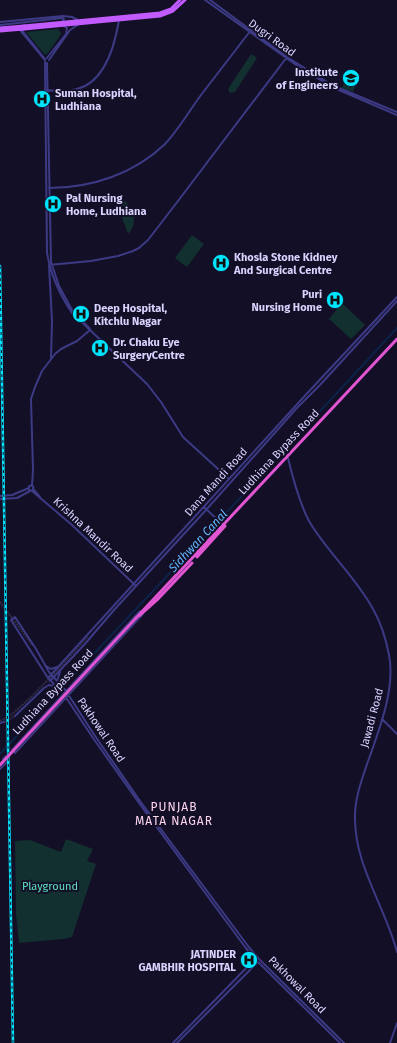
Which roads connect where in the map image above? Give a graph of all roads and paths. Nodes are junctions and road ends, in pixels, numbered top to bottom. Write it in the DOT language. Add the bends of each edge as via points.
graph roads {
  1 [pos="180,0"];
  2 [pos="185,0"];
  3 [pos="205,0"];
  4 [pos="210,0"];
  5 [pos="119,20"];
  6 [pos="18,21"];
  7 [pos="79,22"];
  8 [pos="0,23"];
  9 [pos="63,24"];
  10 [pos="0,29"];
  11 [pos="250,31"];
  12 [pos="287,58"];
  13 [pos="46,60"];
  14 [pos="46,90"];
  15 [pos="397,114"];
  16 [pos="48,188"];
  17 [pos="50,264"];
  18 [pos="397,297"];
  19 [pos="397,301"];
  20 [pos="90,330"];
  21 [pos="397,340"];
  22 [pos="52,358"];
  23 [pos="288,458"];
  24 [pos="230,481"];
  25 [pos="32,489"];
  26 [pos="0,496"];
  27 [pos="0,499"];
  28 [pos="204,507"];
  29 [pos="206,510"];
  30 [pos="222,524"];
  31 [pos="135,585"];
  32 [pos="142,612"];
  33 [pos="91,632"];
  34 [pos="94,633"];
  35 [pos="88,636"];
  36 [pos="45,666"];
  37 [pos="60,666"];
  38 [pos="46,669"];
  39 [pos="60,670"];
  40 [pos="50,677"];
  41 [pos="56,681"];
  42 [pos="56,687"];
  43 [pos="64,692"];
  44 [pos="67,696"];
  45 [pos="14,716"];
  46 [pos="382,719"];
  47 [pos="4,722"];
  48 [pos="0,723"];
  49 [pos="397,734"];
  50 [pos="0,764"];
  51 [pos="0,769"];
  52 [pos="397,952"];
  53 [pos="256,958"];
  54 [pos="259,961"];
  55 [pos="397,1023"];
  56 [pos="173,1043"];
  57 [pos="177,1043"];
  58 [pos="340,1043"];
  59 [pos="344,1043"];
  60 [pos="390,1043"];
  1 -- 7 [label="main road" via="171,9 160,13"];
  2 -- 5 [label="main road" via="165,15"];
  3 -- 11 [label="street, Dugri Road"];
  4 -- 11 [label="street, Dugri Road"];
  5 -- 7 [label="main road"];
  5 -- 14 [label="street" via="106,64 97,76 78,89"];
  6 -- 7 [label="street" via="63,16 75,18"];
  6 -- 8 [label="street"];
  6 -- 9 [label="street" via="64,19"];
  6 -- 13 [label="street"];
  7 -- 9 [label="main road"];
  7 -- 13 [label="street" via="70,30 49,60"];
  9 -- 10 [label="main road, bridge"];
  9 -- 13 [label="street" via="67,28 66,34"];
  11 -- 12 [label="street, Dugri Road"];
  11 -- 16 [label="street" via="180,127 147,159 109,178 88,185"];
  12 -- 15 [label="street, Dugri Road" via="332,85"];
  12 -- 17 [label="street" via="148,240 139,248 98,260"];
  13 -- 14 [label="street"];
  14 -- 16 [label="street"];
  16 -- 17 [label="street"];
  17 -- 20 [label="street" via="72,310"];
  17 -- 22 [label="street"];
  18 -- 24 [label="street, Dana Mandi Road"];
  19 -- 24 [label="street"];
  20 -- 22 [label="street"];
  20 -- 24 [label="street" via="147,384 183,437"];
  21 -- 23 [label="highway, Ludhiana Bypass Road"];
  21 -- 30 [label="highway, Ludhiana Bypass Road"];
  22 -- 25 [label="street" via="37,381 31,399"];
  23 -- 32 [label="highway, Ludhiana Bypass Road" via="186,570"];
  23 -- 46 [label="street, Jawadi Road" via="310,521 366,597 381,626 390,666"];
  24 -- 28 [label="street, Dana Mandi Road"];
  24 -- 29 [label="street"];
  25 -- 26 [label="street"];
  25 -- 27 [label="street" via="17,498"];
  25 -- 31 [label="street, Krishna Mandir Road"];
  28 -- 29 [label="street"];
  28 -- 31 [label="street, Dana Mandi Road"];
  29 -- 30 [label="street"];
  29 -- 31 [label="street"];
  30 -- 32 [label="highway, Ludhiana Bypass Road"];
  31 -- 33 [label="street, Dana Mandi Road"];
  31 -- 34 [label="street"];
  32 -- 43 [label="street, Ludhiana Bypass Road" via="139,612"];
  32 -- 44 [label="street, Ludhiana Bypass Road"];
  32 -- 50 [label="highway, bridge"];
  33 -- 34 [label="street"];
  33 -- 35 [label="street"];
  33 -- 37 [label="street, Dana Mandi Road"];
  34 -- 39 [label="street"];
  36 -- 37 [label="street" via="51,669"];
  36 -- 40 [label="street, Pakhowal Road"];
  36 -- 40 [label="street, Pakhowal Road" via="15,617 11,620"];
  37 -- 40 [label="street, Dana Mandi Road"];
  38 -- 40 [label="street"];
  39 -- 40 [label="street"];
  39 -- 41 [label="street"];
  40 -- 41 [label="street, Pakhowal Road"];
  40 -- 42 [label="street, Pakhowal Road"];
  41 -- 43 [label="street, Pakhowal Road"];
  42 -- 43 [label="street, Pakhowal Road"];
  42 -- 45 [label="street" via="49,685 44,688"];
  43 -- 44 [label="street, Pakhowal Road"];
  43 -- 44 [label="street, Ludhiana Bypass Road" via="12,750 15,753"];
  44 -- 53 [label="street, Pakhowal Road" via="139,803"];
  46 -- 49 [label="street"];
  46 -- 52 [label="street, Jawadi Road" via="358,792 355,824 361,859"];
  47 -- 48 [label="street"];
  50 -- 51 [label="street" via="6,756 8,760"];
  53 -- 54 [label="street, Pakhowal Road"];
  53 -- 56 [label="street"];
  54 -- 57 [label="street"];
  54 -- 58 [label="street, Pakhowal Road"];
  54 -- 59 [label="street, Pakhowal Road"];
  55 -- 60 [label="street"];
}
